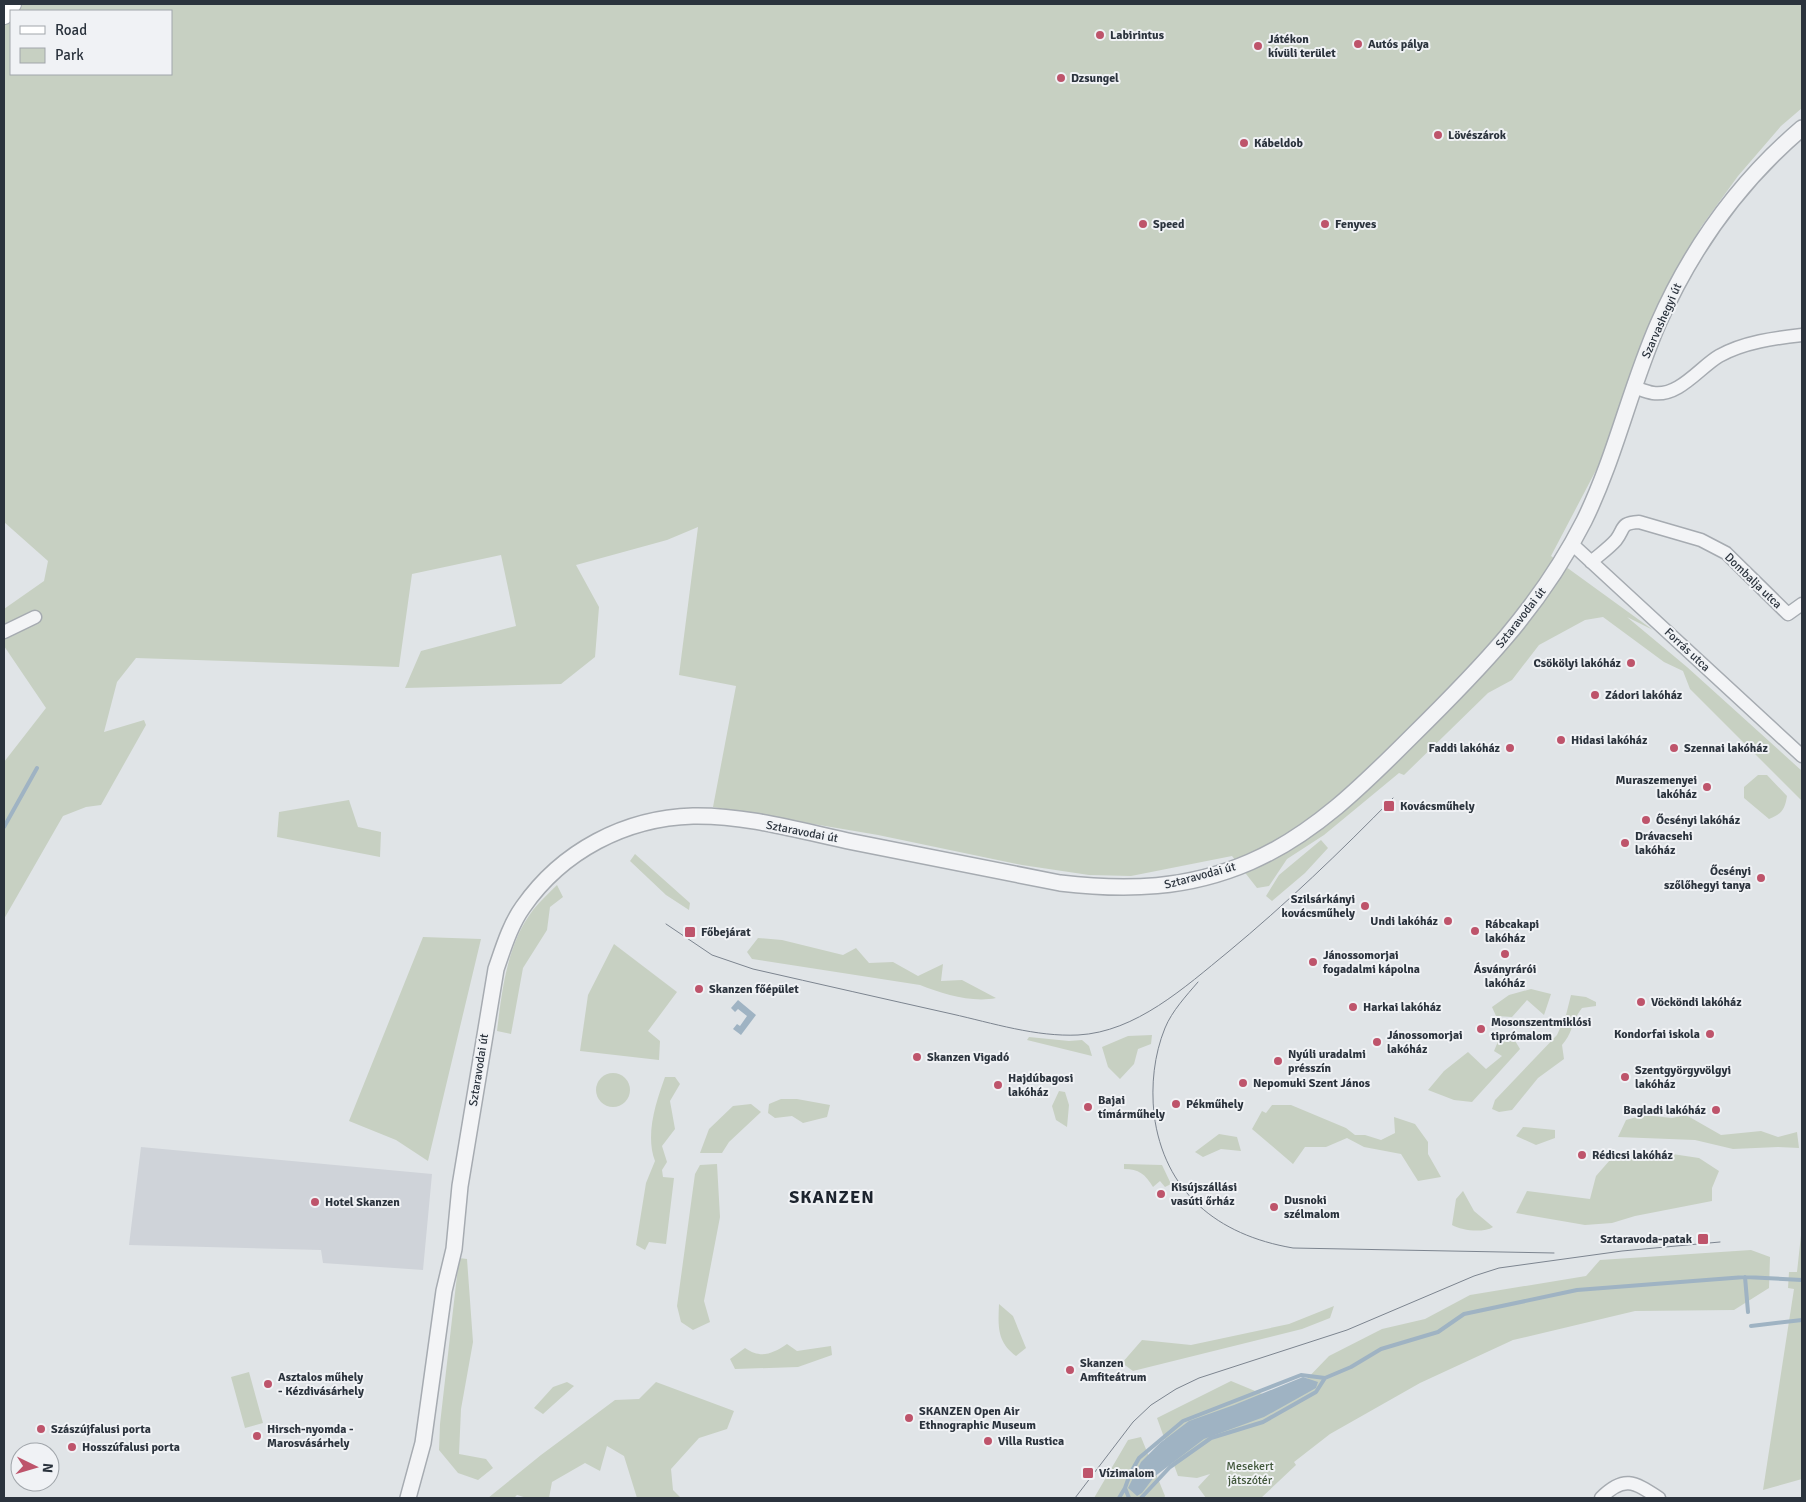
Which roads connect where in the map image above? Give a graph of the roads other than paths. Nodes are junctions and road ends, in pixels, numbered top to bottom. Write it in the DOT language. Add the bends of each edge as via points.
graph roads {
  1 [pos="12,4"];
  2 [pos="4,15"];
  3 [pos="1802,128"];
  4 [pos="1802,336"];
  5 [pos="1634,387"];
  6 [pos="1572,544"];
  7 [pos="1591,562"];
  8 [pos="1802,604"];
  9 [pos="35,617"];
  10 [pos="4,632"];
  11 [pos="1802,756"];
  12 [pos="408,1498"];
  13 [pos="1601,1498"];
  14 [pos="1659,1498"];
  1 -- 2 [label="main road"];
  3 -- 5 [label="street, Szarvashegyi út" via="1746,184 1708,231 1659,323"];
  4 -- 5 [label="street" via="1749,344 1720,356 1684,383 1665,392 1654,393"];
  5 -- 6 [label="street, Szarvashegyi út" via="1592,503"];
  6 -- 7 [label="street, Forrás utca"];
  6 -- 12 [label="street, Sztaravodai út" via="1537,599 1498,649 1357,789 1278,849 1211,876 1155,887 1097,888 771,825 693,816 623,828 575,854 538,888 522,908 496,970 460,1186 454,1249 444,1291 423,1443"];
  7 -- 8 [label="street, Dombalja utca" via="1617,539 1621,528 1628,522 1639,522 1701,540 1726,554 1788,614"];
  7 -- 11 [label="street, Forrás utca"];
  9 -- 10 [label="street"];
  13 -- 14 [label="street" via="1621,1482 1636,1484"];
}
